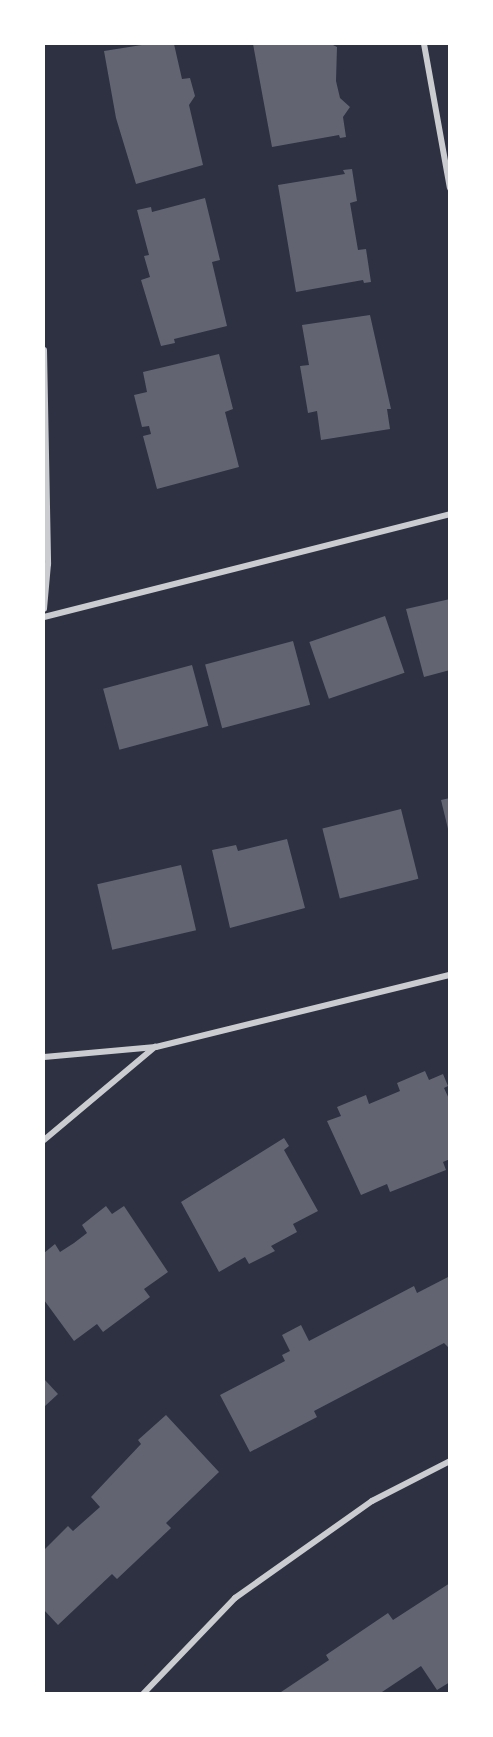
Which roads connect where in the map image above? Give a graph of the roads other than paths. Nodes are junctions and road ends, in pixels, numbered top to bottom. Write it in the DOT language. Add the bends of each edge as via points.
graph roads {
  1 [pos="424,44"];
  2 [pos="450,188"];
  3 [pos="44,350"];
  4 [pos="450,514"];
  5 [pos="44,609"];
  6 [pos="44,617"];
  7 [pos="450,975"];
  8 [pos="156,1047"];
  9 [pos="44,1057"];
  10 [pos="44,1140"];
  11 [pos="450,1461"];
  12 [pos="143,1694"];
  1 -- 2 [label="street"];
  3 -- 5 [label="street" via="48,564"];
  4 -- 6 [label="street"];
  7 -- 8 [label="street"];
  8 -- 9 [label="street"];
  8 -- 10 [label="street"];
  11 -- 12 [label="street" via="372,1501 235,1598"];
}
